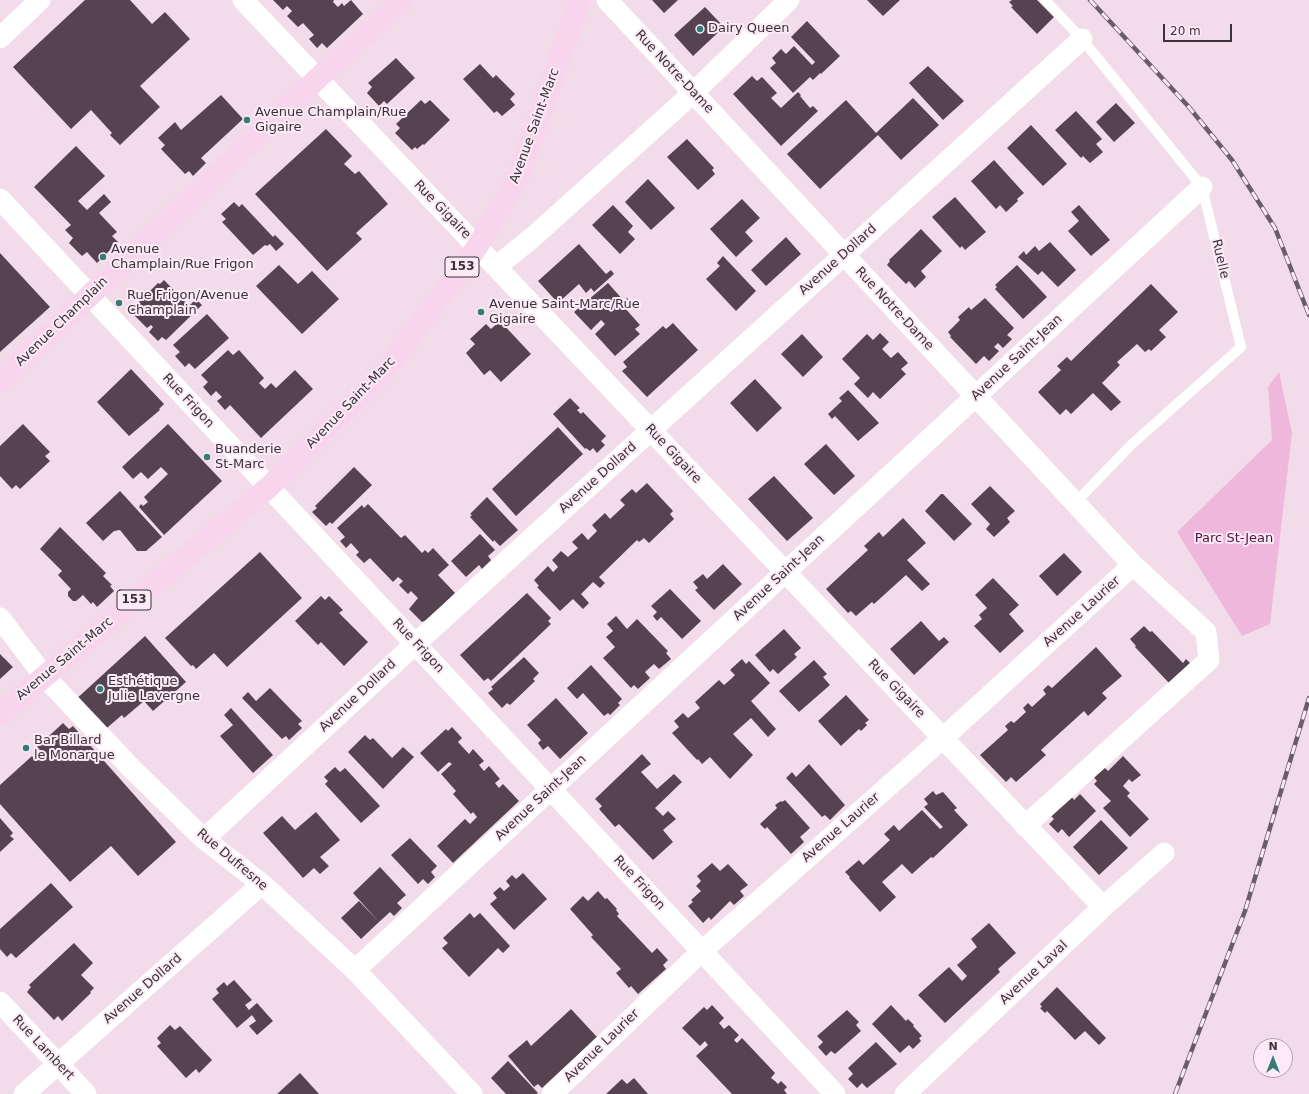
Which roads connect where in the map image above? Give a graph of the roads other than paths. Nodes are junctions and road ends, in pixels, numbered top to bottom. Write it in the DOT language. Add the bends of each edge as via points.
graph roads {
  1 [pos="40,0"];
  2 [pos="243,0"];
  3 [pos="403,0"];
  4 [pos="580,0"];
  5 [pos="607,0"];
  6 [pos="788,0"];
  7 [pos="1045,0"];
  8 [pos="0,38"];
  9 [pos="1082,38"];
  10 [pos="317,79"];
  11 [pos="693,93"];
  12 [pos="1202,187"];
  13 [pos="0,199"];
  14 [pos="477,247"];
  15 [pos="844,255"];
  16 [pos="496,267"];
  17 [pos="90,296"];
  18 [pos="0,381"];
  19 [pos="976,396"];
  20 [pos="651,430"];
  21 [pos="269,487"];
  22 [pos="1075,503"];
  23 [pos="1133,565"];
  24 [pos="785,572"];
  25 [pos="0,618"];
  26 [pos="415,644"];
  27 [pos="44,676"];
  28 [pos="0,714"];
  29 [pos="943,738"];
  30 [pos="551,789"];
  31 [pos="1025,826"];
  32 [pos="204,839"];
  33 [pos="1164,853"];
  34 [pos="262,884"];
  35 [pos="1103,907"];
  36 [pos="702,951"];
  37 [pos="355,970"];
  38 [pos="0,1002"];
  39 [pos="58,1064"];
  40 [pos="24,1094"];
  41 [pos="86,1094"];
  42 [pos="471,1094"];
  43 [pos="552,1094"];
  44 [pos="835,1094"];
  45 [pos="905,1094"];
  1 -- 8 [label="street"];
  2 -- 10 [label="street, Rue Gigaire"];
  3 -- 10 [label="main road, Avenue Champlain"];
  4 -- 14 [label="main road, Avenue Saint-Marc / 153" via="518,177"];
  5 -- 11 [label="street, Rue Notre-Dame"];
  6 -- 11 [label="street"];
  7 -- 9 [label="lane, Ruelle"];
  9 -- 12 [label="lane, Ruelle"];
  9 -- 15 [label="street, Avenue Dollard"];
  10 -- 14 [label="street, Rue Gigaire"];
  10 -- 17 [label="main road, Avenue Champlain"];
  11 -- 15 [label="street, Rue Notre-Dame"];
  11 -- 16 [label="street"];
  12 -- 19 [label="street, Avenue Saint-Jean"];
  12 -- 22 [label="lane, Ruelle" via="1241,347 1132,444"];
  13 -- 17 [label="street, Rue Frigon"];
  14 -- 16 [label="street, Rue Gigaire"];
  14 -- 21 [label="main road, Avenue Saint-Marc / 153" via="384,372"];
  15 -- 19 [label="street, Rue Notre-Dame"];
  15 -- 20 [label="street, Avenue Dollard"];
  16 -- 20 [label="street, Rue Gigaire"];
  17 -- 18 [label="main road, Avenue Champlain"];
  17 -- 21 [label="street, Rue Frigon"];
  19 -- 22 [label="street, Rue Notre-Dame"];
  19 -- 24 [label="street, Avenue Saint-Jean"];
  20 -- 24 [label="street, Rue Gigaire"];
  20 -- 26 [label="street, Avenue Dollard"];
  21 -- 26 [label="street, Rue Frigon"];
  21 -- 27 [label="main road, Avenue Saint-Marc / 153"];
  22 -- 23 [label="street, Rue Notre-Dame"];
  23 -- 29 [label="street, Avenue Laurier"];
  23 -- 31 [label="street, Rue Notre-Dame" via="1206,632 1209,660"];
  24 -- 29 [label="street, Rue Gigaire"];
  24 -- 30 [label="street, Avenue Saint-Jean"];
  25 -- 27 [label="street, Rue Dufresne"];
  26 -- 30 [label="street, Rue Frigon"];
  26 -- 32 [label="street, Avenue Dollard"];
  27 -- 28 [label="main road, Avenue Saint-Marc / 153"];
  27 -- 32 [label="street, Rue Dufresne" via="133,770"];
  29 -- 31 [label="street, Rue Gigaire"];
  29 -- 36 [label="street, Avenue Laurier"];
  30 -- 36 [label="street, Rue Frigon"];
  30 -- 37 [label="street, Avenue Saint-Jean"];
  31 -- 35 [label="street, Rue Gigaire"];
  32 -- 34 [label="street, Rue Dufresne"];
  33 -- 35 [label="street, Avenue Laval"];
  34 -- 37 [label="street, Rue Dufresne"];
  34 -- 39 [label="street, Avenue Dollard"];
  35 -- 45 [label="street, Avenue Laval"];
  36 -- 43 [label="street, Avenue Laurier"];
  36 -- 44 [label="street, Rue Frigon"];
  37 -- 42 [label="street, Rue Dufresne"];
  38 -- 39 [label="street, Rue Lambert"];
  39 -- 40 [label="street, Avenue Dollard"];
  39 -- 41 [label="street, Rue Lambert"];
}
